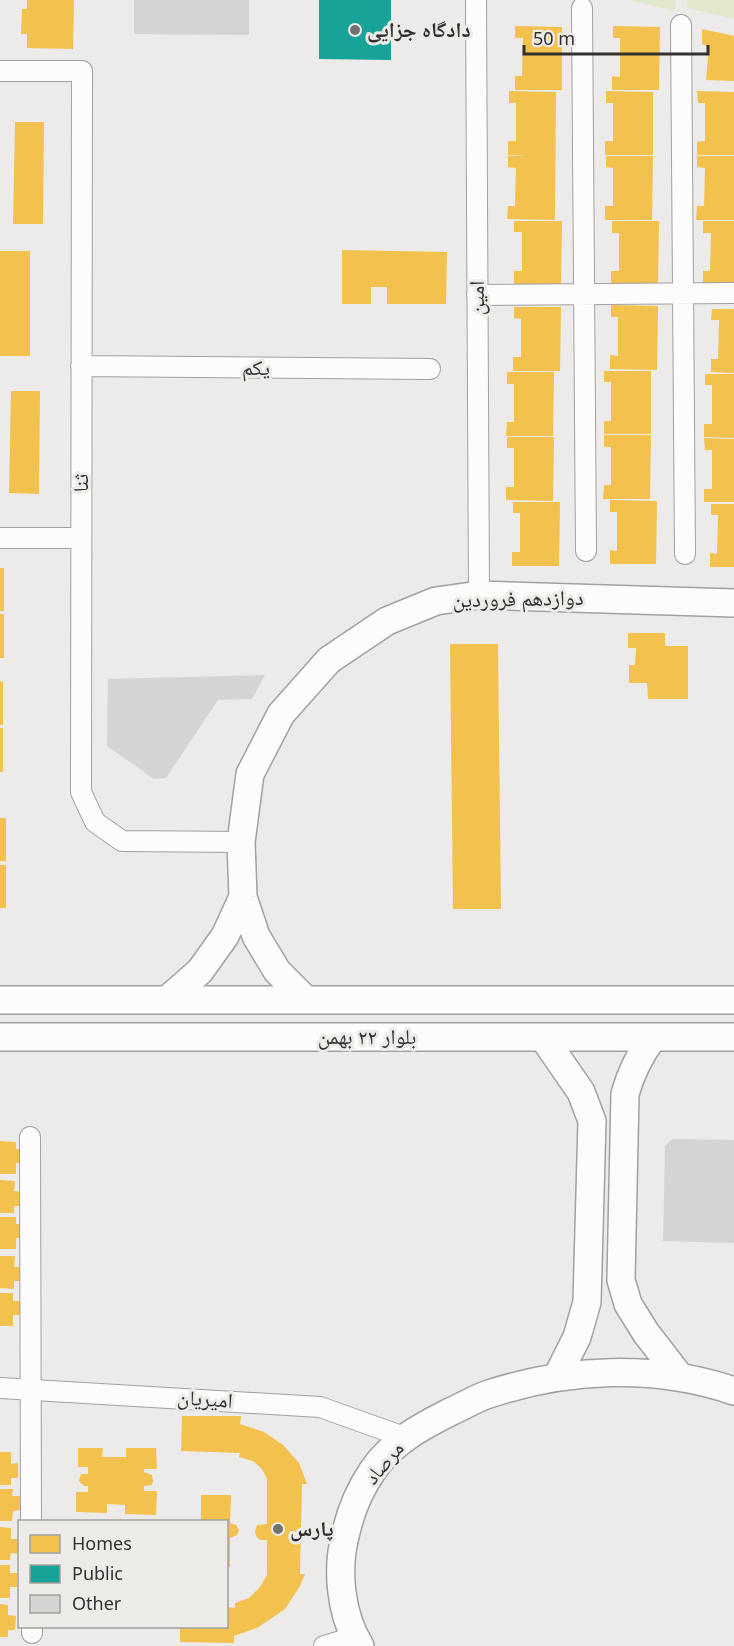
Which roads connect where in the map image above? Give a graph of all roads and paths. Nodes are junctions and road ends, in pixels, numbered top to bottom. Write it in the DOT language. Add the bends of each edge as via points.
graph roads {
  1 [pos="476,0"];
  2 [pos="582,8"];
  3 [pos="681,25"];
  4 [pos="0,71"];
  5 [pos="683,293"];
  6 [pos="734,293"];
  7 [pos="584,294"];
  8 [pos="477,295"];
  9 [pos="81,366"];
  10 [pos="430,369"];
  11 [pos="0,538"];
  12 [pos="81,538"];
  13 [pos="586,551"];
  14 [pos="685,554"];
  15 [pos="479,595"];
  16 [pos="734,603"];
  17 [pos="241,842"];
  18 [pos="243,897"];
  19 [pos="0,1000"];
  20 [pos="167,1000"];
  21 [pos="306,1000"];
  22 [pos="734,1000"];
  23 [pos="0,1036"];
  24 [pos="543,1037"];
  25 [pos="653,1037"];
  26 [pos="734,1037"];
  27 [pos="30,1137"];
  28 [pos="589,1233"];
  29 [pos="621,1234"];
  30 [pos="557,1377"];
  31 [pos="680,1377"];
  32 [pos="0,1388"];
  33 [pos="31,1388"];
  34 [pos="734,1391"];
  35 [pos="404,1437"];
  36 [pos="31,1520"];
  37 [pos="357,1642"];
  38 [pos="324,1646"];
  1 -- 8 [label="street, امین"];
  2 -- 7 [label="street"];
  3 -- 5 [label="street"];
  4 -- 9 [label="street, ثنا" via="82,71"];
  5 -- 6 [label="street"];
  5 -- 7 [label="street"];
  5 -- 14 [label="street"];
  7 -- 8 [label="street"];
  7 -- 13 [label="street"];
  8 -- 15 [label="street, امین"];
  9 -- 10 [label="street, یکم"];
  9 -- 12 [label="street, ثنا"];
  11 -- 12 [label="street"];
  12 -- 17 [label="street, ثنا" via="81,792 95,822 122,840"];
  15 -- 16 [label="street, دوازدهم فروردین"];
  15 -- 17 [label="street, دوازدهم فروردین" via="436,601 387,621 329,660 281,714 250,774"];
  17 -- 18 [label="street, دوازدهم فروردین"];
  18 -- 20 [label="street" via="225,936 200,971"];
  18 -- 21 [label="street" via="256,936 278,971"];
  19 -- 20 [label="street, بلوار ۲۲ بهمن"];
  20 -- 21 [label="street, بلوار ۲۲ بهمن"];
  21 -- 22 [label="street, بلوار ۲۲ بهمن"];
  23 -- 24 [label="street, بلوار ۲۲ بهمن"];
  24 -- 25 [label="street, بلوار ۲۲ بهمن"];
  24 -- 28 [label="street" via="581,1092 592,1121"];
  25 -- 26 [label="street, بلوار ۲۲ بهمن"];
  25 -- 29 [label="street" via="630,1074 625,1094"];
  27 -- 33 [label="street"];
  28 -- 29 [label="street"];
  28 -- 30 [label="street" via="587,1302 577,1337"];
  29 -- 31 [label="street" via="621,1280 628,1304"];
  30 -- 31 [label="street, مرصاد" via="619,1372"];
  30 -- 35 [label="street, مرصاد" via="488,1395"];
  31 -- 34 [label="street, مرصاد"];
  32 -- 33 [label="street, امیریان"];
  33 -- 35 [label="street, امیریان" via="321,1407"];
  33 -- 36 [label="street"];
  35 -- 37 [label="street, مرصاد" via="373,1469 352,1508 341,1551 342,1595"];
  37 -- 38 [label="street"];
}
